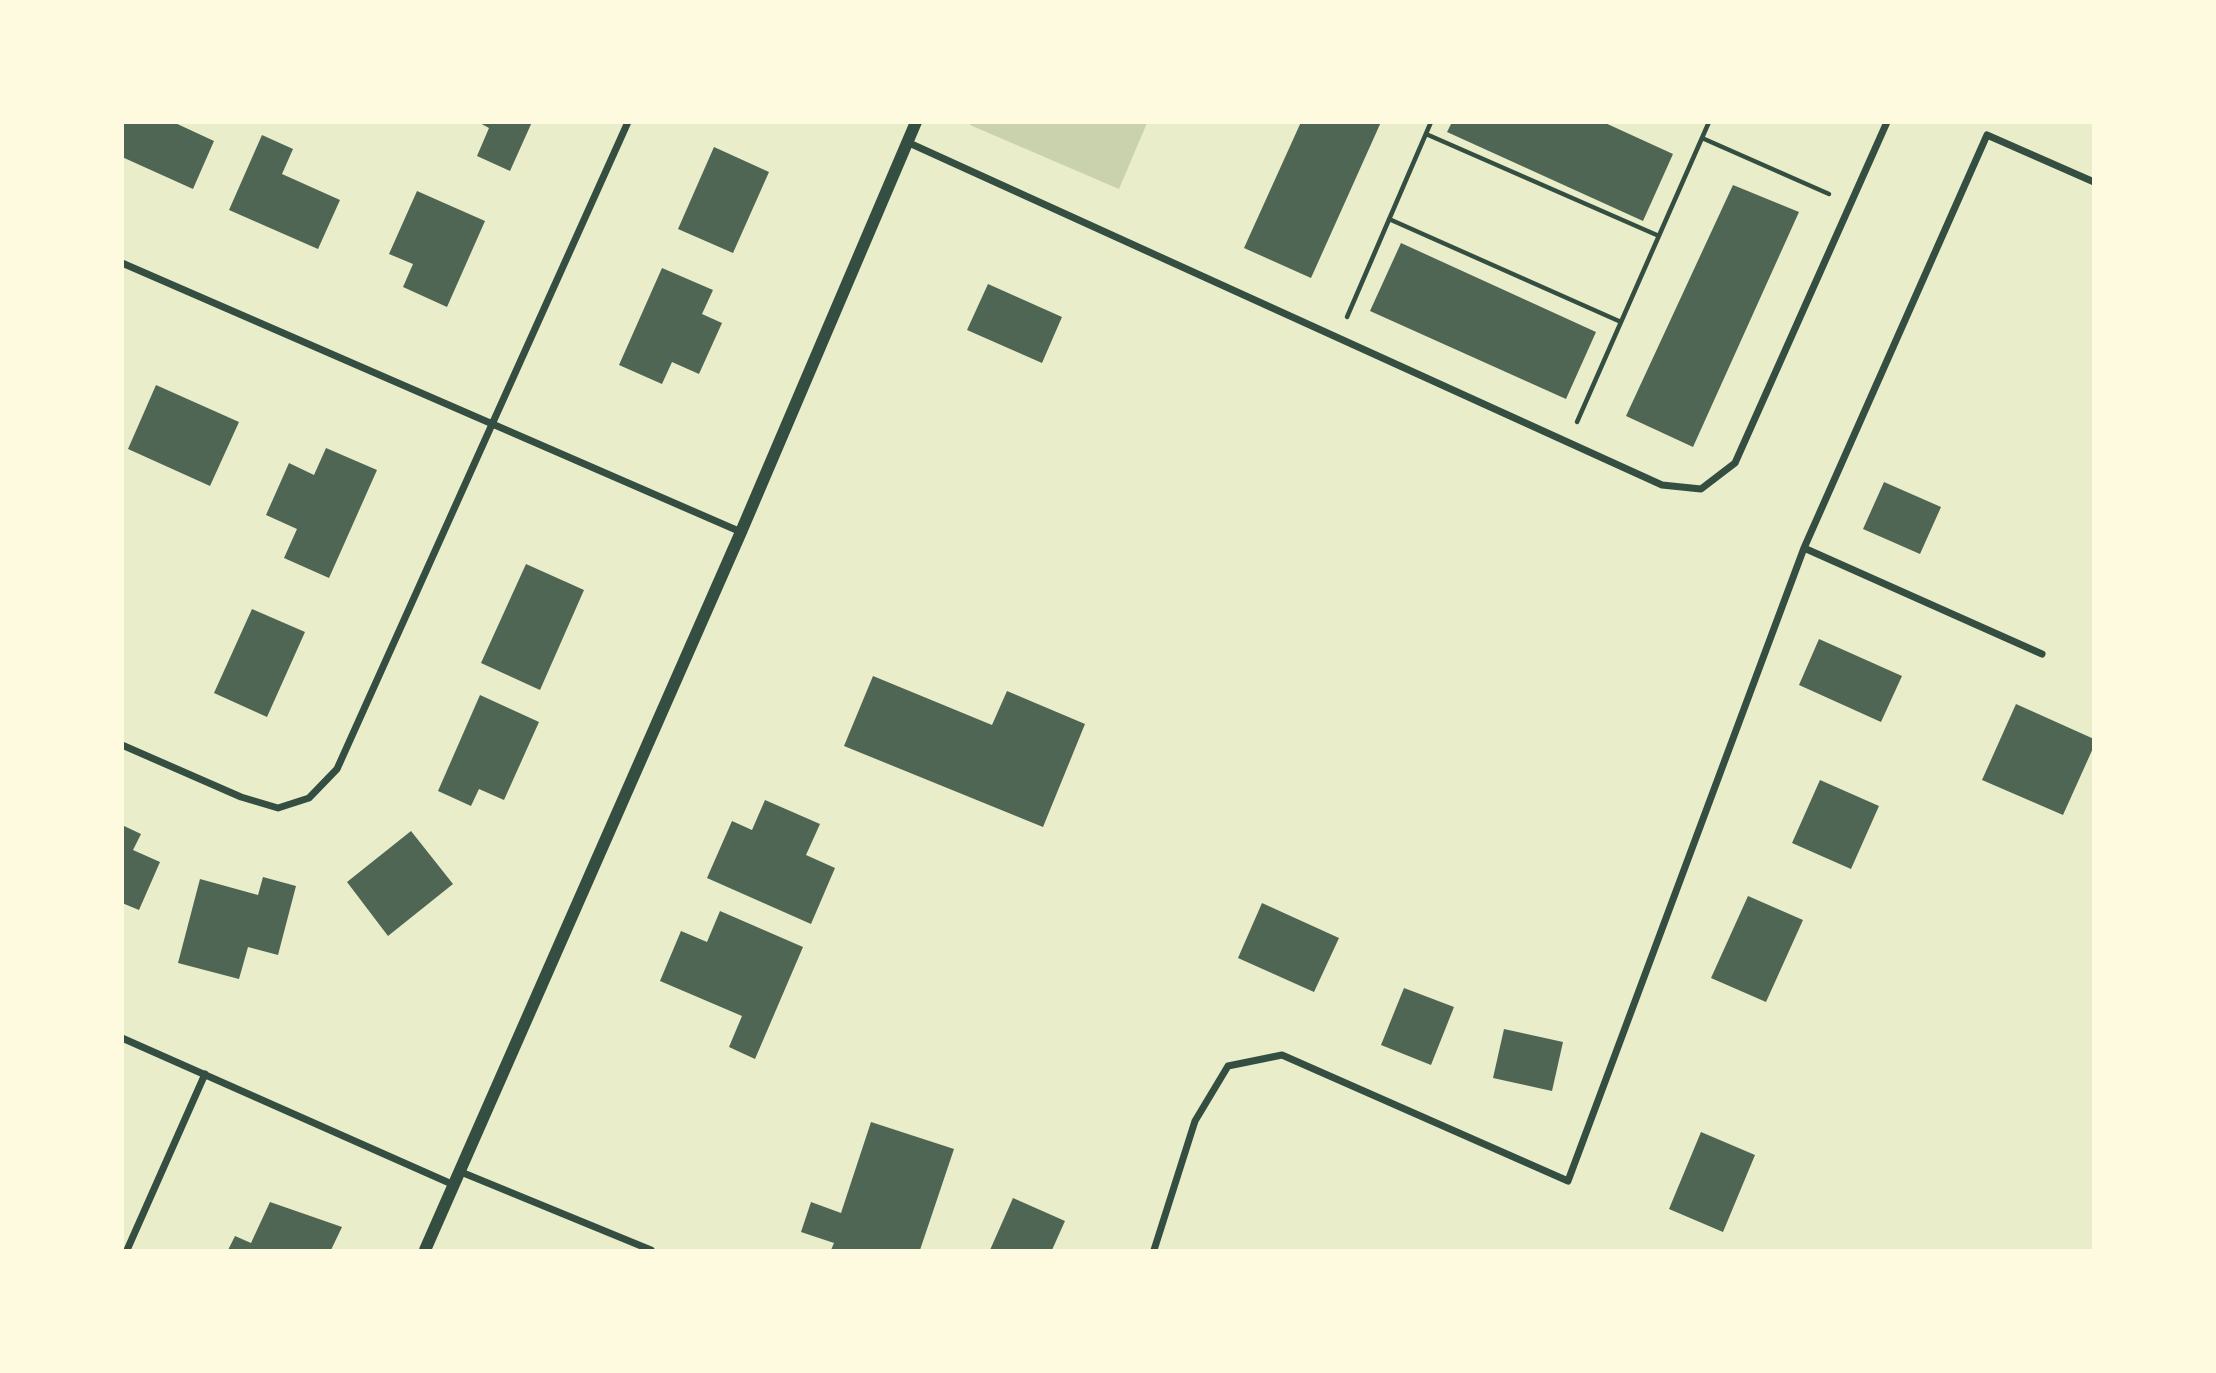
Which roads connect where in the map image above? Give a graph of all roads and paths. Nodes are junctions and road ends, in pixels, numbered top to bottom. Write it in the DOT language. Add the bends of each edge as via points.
graph roads {
  1 [pos="628,122"];
  2 [pos="916,122"];
  3 [pos="1431,122"];
  4 [pos="1709,122"];
  5 [pos="1887,122"];
  6 [pos="1426,134"];
  7 [pos="1702,138"];
  8 [pos="907,142"];
  9 [pos="2094,182"];
  10 [pos="1851,204"];
  11 [pos="1389,219"];
  12 [pos="1659,236"];
  13 [pos="122,263"];
  14 [pos="1621,322"];
  15 [pos="1338,337"];
  16 [pos="493,426"];
  17 [pos="1568,442"];
  18 [pos="741,532"];
  19 [pos="1804,548"];
  20 [pos="2042,654"];
  21 [pos="122,745"];
  22 [pos="122,1038"];
  23 [pos="205,1074"];
  24 [pos="461,1172"];
  25 [pos="454,1185"];
  26 [pos="127,1251"];
  27 [pos="425,1251"];
  28 [pos="651,1251"];
  29 [pos="1154,1251"];
  1 -- 16 [label="street"];
  2 -- 8 [label="street"];
  3 -- 6 [label="path"];
  4 -- 7 [label="path"];
  5 -- 10 [label="street"];
  6 -- 11 [label="path"];
  6 -- 12 [label="path"];
  7 -- 10 [label="path"];
  7 -- 12 [label="path"];
  8 -- 15 [label="street"];
  8 -- 18 [label="street"];
  9 -- 19 [label="street" via="1987,135"];
  10 -- 17 [label="street" via="1735,463 1700,489 1662,485"];
  11 -- 14 [label="path"];
  11 -- 15 [label="path"];
  12 -- 14 [label="path"];
  13 -- 16 [label="street"];
  14 -- 17 [label="path"];
  15 -- 17 [label="street"];
  16 -- 18 [label="street"];
  16 -- 21 [label="street" via="337,769 309,798 278,808 241,797"];
  18 -- 24 [label="street"];
  19 -- 20 [label="street"];
  19 -- 29 [label="street" via="1568,1181 1282,1055 1228,1066 1195,1121"];
  22 -- 23 [label="street"];
  23 -- 25 [label="street"];
  23 -- 26 [label="street"];
  24 -- 25 [label="street"];
  24 -- 28 [label="street"];
  25 -- 27 [label="street"];
}
